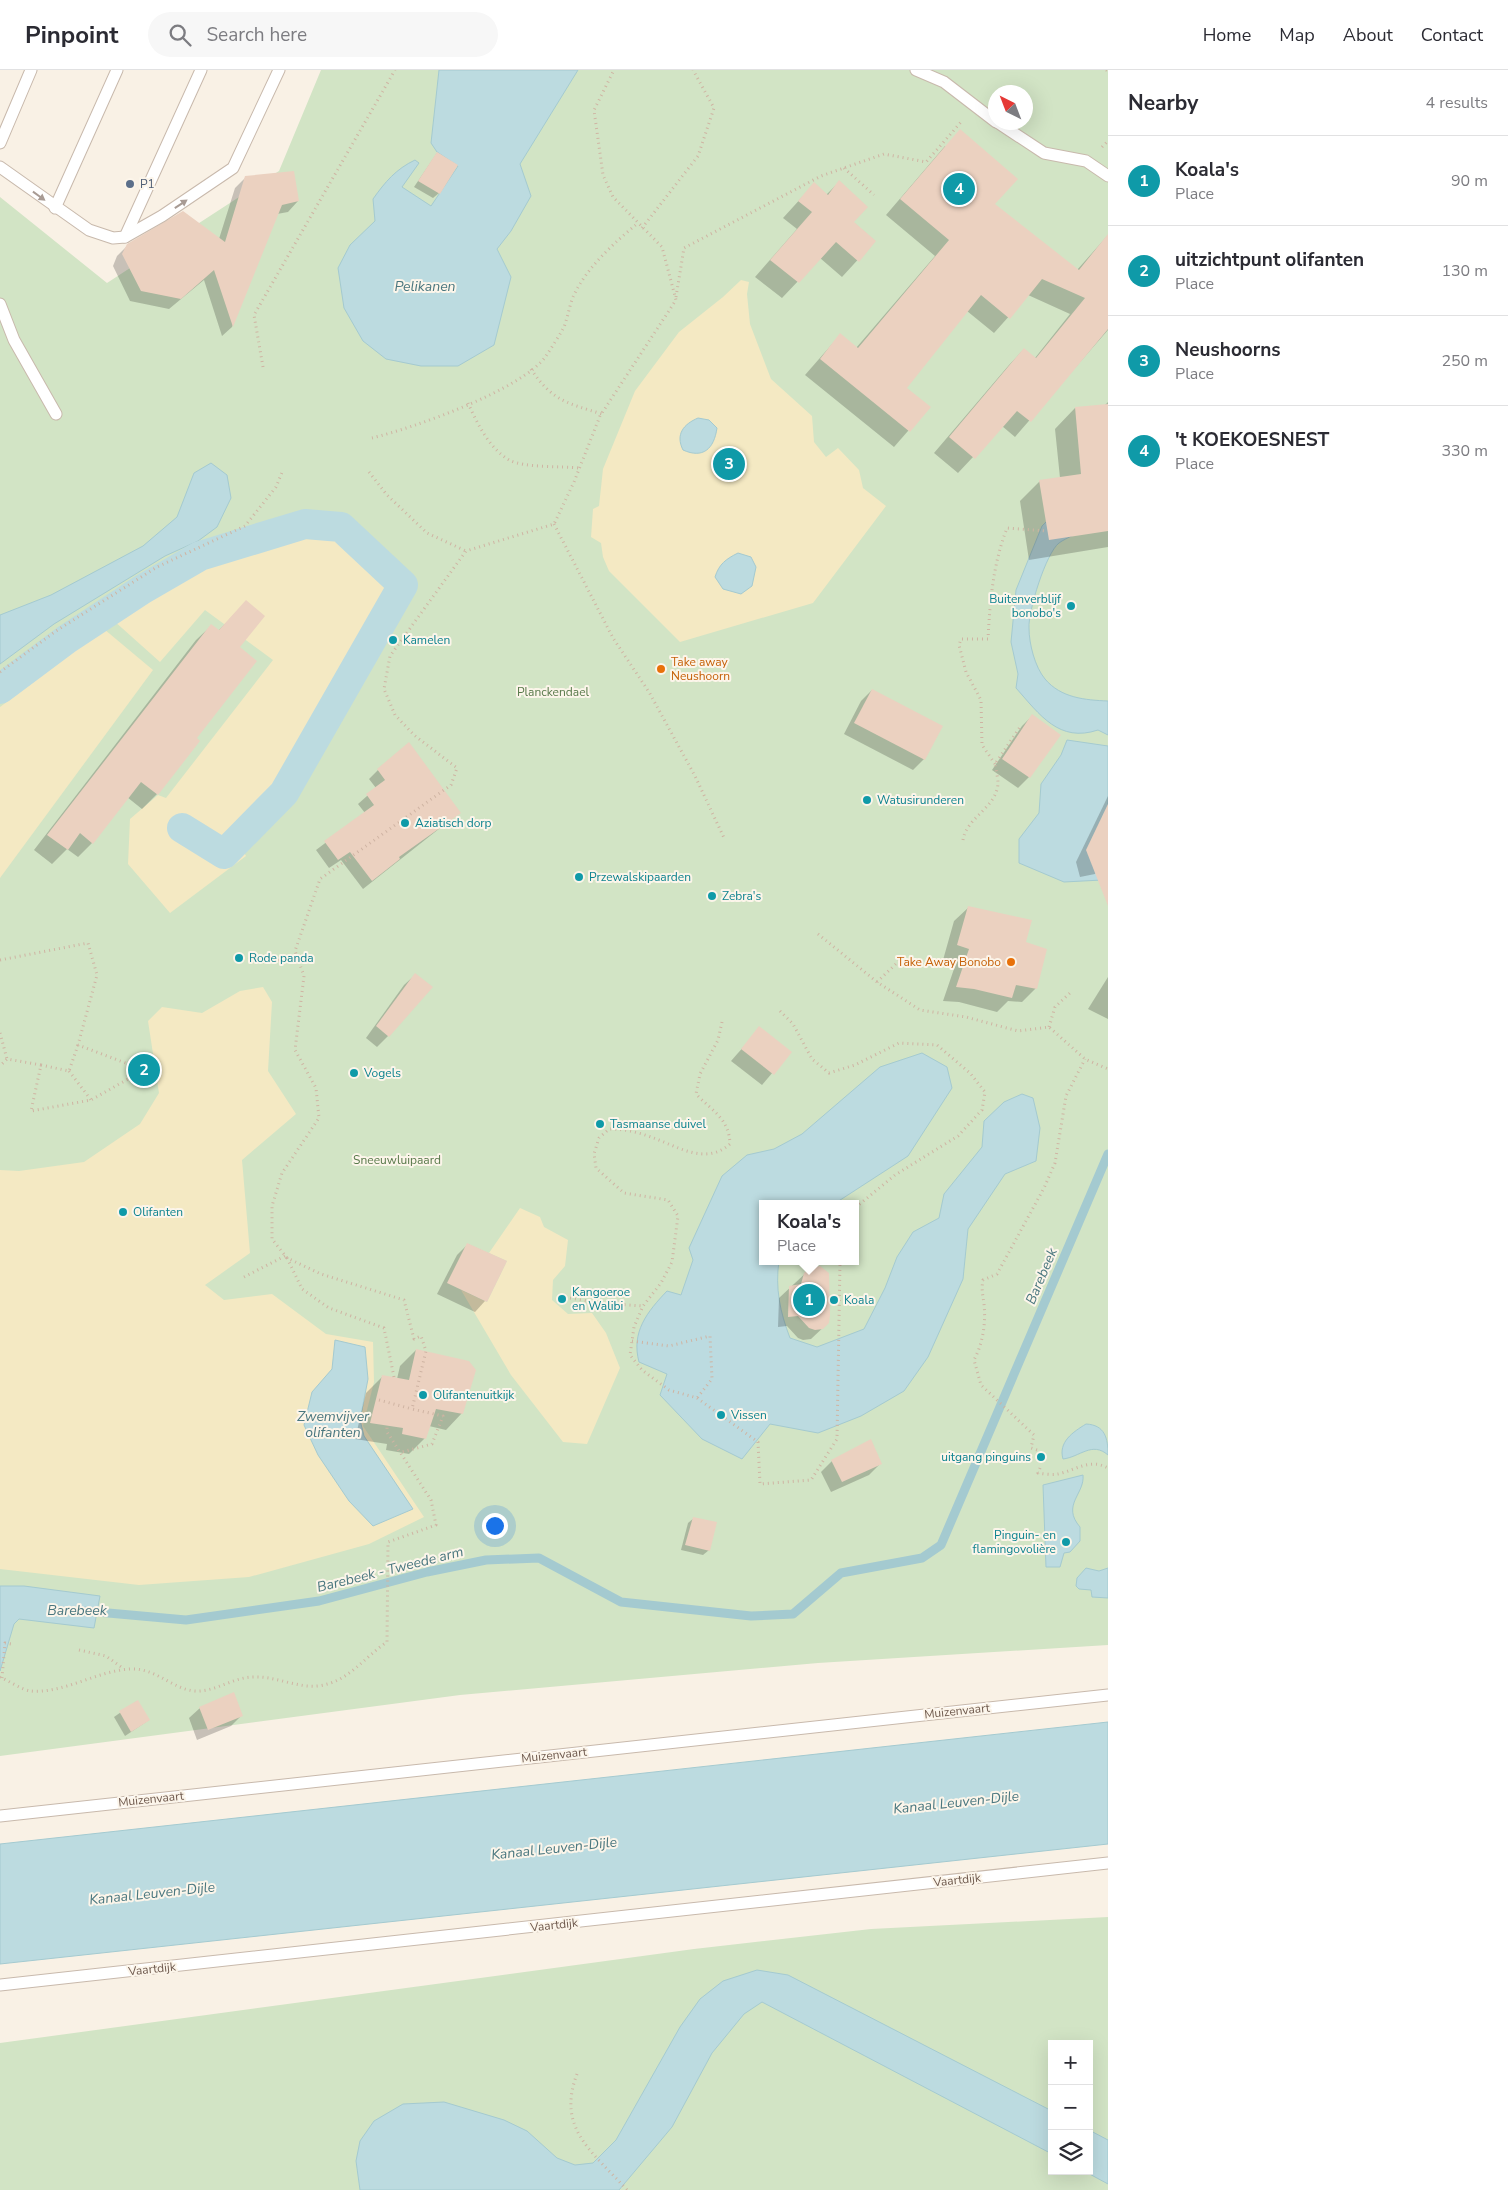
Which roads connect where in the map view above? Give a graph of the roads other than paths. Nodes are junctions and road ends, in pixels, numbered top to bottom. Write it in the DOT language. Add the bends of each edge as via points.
graph roads {
  1 [pos="31,70"];
  2 [pos="116,70"];
  3 [pos="200,70"];
  4 [pos="279,70"];
  5 [pos="916,70"];
  6 [pos="988,116"];
  7 [pos="1008,130"];
  8 [pos="0,143"];
  9 [pos="0,167"];
  10 [pos="1108,176"];
  11 [pos="55,208"];
  12 [pos="125,237"];
  13 [pos="0,304"];
  14 [pos="56,414"];
  15 [pos="1108,1695"];
  16 [pos="0,1816"];
  17 [pos="1108,1863"];
  18 [pos="0,1985"];
  1 -- 8 [label="lane"];
  2 -- 11 [label="lane"];
  3 -- 12 [label="lane"];
  12 -- 4 [label="lane, one-way" via="233,168"];
  5 -- 6 [label="lane" via="944,82"];
  7 -- 10 [label="lane" via="1044,153 1086,161"];
  9 -- 11 [label="lane, one-way"];
  11 -- 12 [label="lane" via="89,230 112,238"];
  13 -- 14 [label="lane" via="14,340"];
  15 -- 16 [label="lane, Muizenvaart"];
  17 -- 18 [label="lane, Vaartdijk"];
}
